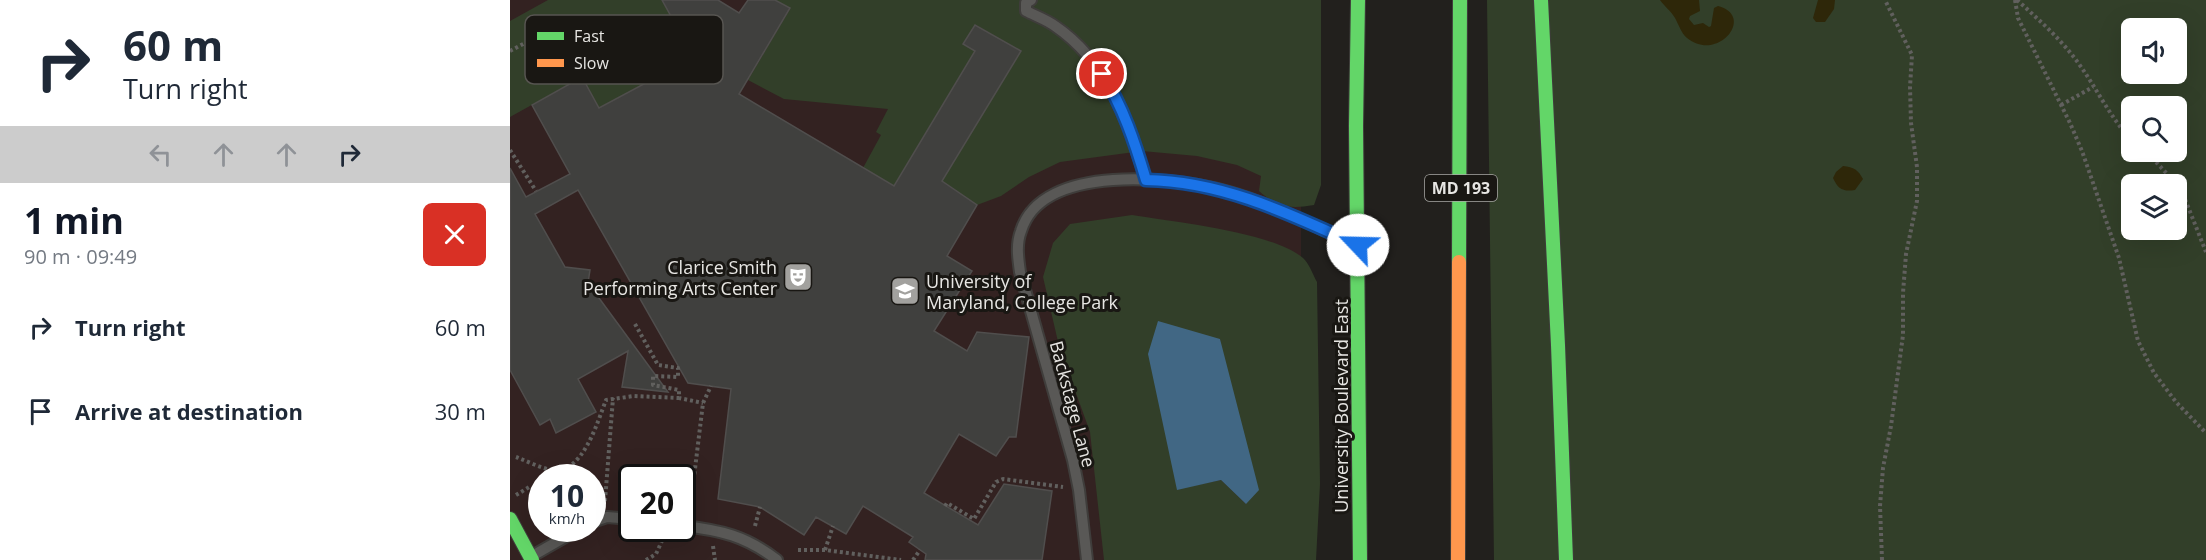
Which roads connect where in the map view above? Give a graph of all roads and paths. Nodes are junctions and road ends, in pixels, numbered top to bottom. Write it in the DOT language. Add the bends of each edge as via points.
graph roads {
  1 [pos="1031,0"];
  2 [pos="1358,0"];
  3 [pos="1460,0"];
  4 [pos="1541,0"];
  5 [pos="1886,0"];
  6 [pos="2016,0"];
  7 [pos="525,43"];
  8 [pos="510,51"];
  9 [pos="2093,87"];
  10 [pos="2061,105"];
  11 [pos="2121,129"];
  12 [pos="510,150"];
  13 [pos="2156,162"];
  14 [pos="1146,180"];
  15 [pos="536,192"];
  16 [pos="1358,245"];
  17 [pos="2206,252"];
  18 [pos="635,324"];
  19 [pos="711,386"];
  20 [pos="614,398"];
  21 [pos="679,398"];
  22 [pos="702,403"];
  23 [pos="1358,412"];
  24 [pos="2206,434"];
  25 [pos="1347,442"];
  26 [pos="516,457"];
  27 [pos="695,464"];
  28 [pos="606,483"];
  29 [pos="1054,486"];
  30 [pos="528,488"];
  31 [pos="515,495"];
  32 [pos="945,506"];
  33 [pos="760,507"];
  34 [pos="510,519"];
  35 [pos="755,526"];
  36 [pos="833,526"];
  37 [pos="696,528"];
  38 [pos="558,542"];
  39 [pos="661,542"];
  40 [pos="798,550"];
  41 [pos="825,550"];
  42 [pos="920,550"];
  43 [pos="531,558"];
  44 [pos="646,560"];
  45 [pos="777,560"];
  46 [pos="901,560"];
  47 [pos="913,560"];
  48 [pos="1087,560"];
  49 [pos="1360,560"];
  50 [pos="1458,560"];
  51 [pos="1566,560"];
  52 [pos="1882,560"];
  1 -- 14 [label="lane" via="1026,3 1026,11 1055,26 1091,58 1112,90 1132,134"];
  2 -- 16 [label="main road, University Boulevard East"];
  3 -- 50 [label="main road, MD 193"];
  4 -- 51 [label="main road"];
  5 -- 52 [label="path" via="1912,55 1910,96 1917,201 1906,254 1903,335 1883,468"];
  6 -- 9 [label="path" via="2064,44"];
  6 -- 10 [label="path" via="2018,18"];
  7 -- 8 [label="path"];
  9 -- 10 [label="path"];
  9 -- 11 [label="path"];
  10 -- 24 [label="path" via="2082,151 2119,258 2138,341 2154,373"];
  12 -- 15 [label="path"];
  13 -- 17 [label="path" via="2181,189"];
  14 -- 16 [label="lane, Backstage Lane" via="1231,192"];
  14 -- 48 [label="lane, Backstage Lane" via="1117,179 1067,188 1040,204 1025,222 1019,239 1020,272 1073,460"];
  16 -- 23 [label="main road, University Boulevard East"];
  18 -- 21 [label="path" via="658,365 678,368 678,377 653,376 653,385 679,390"];
  19 -- 22 [label="path"];
  20 -- 21 [label="path"];
  20 -- 26 [label="path" via="606,400 579,460 568,468 552,470"];
  20 -- 28 [label="path"];
  21 -- 22 [label="path"];
  22 -- 27 [label="path"];
  23 -- 25 [label="main road"];
  23 -- 49 [label="main road, University Boulevard East"];
  29 -- 32 [label="path" via="1003,479 996,482 974,519 947,503"];
  30 -- 31 [label="path"];
  33 -- 35 [label="path"];
  34 -- 43 [label="main road"];
  36 -- 41 [label="path"];
  37 -- 45 [label="lane" via="724,531"];
  38 -- 43 [label="lane"];
  39 -- 44 [label="path" via="656,554"];
  40 -- 41 [label="path"];
  41 -- 46 [label="path"];
  42 -- 47 [label="path"];
}
